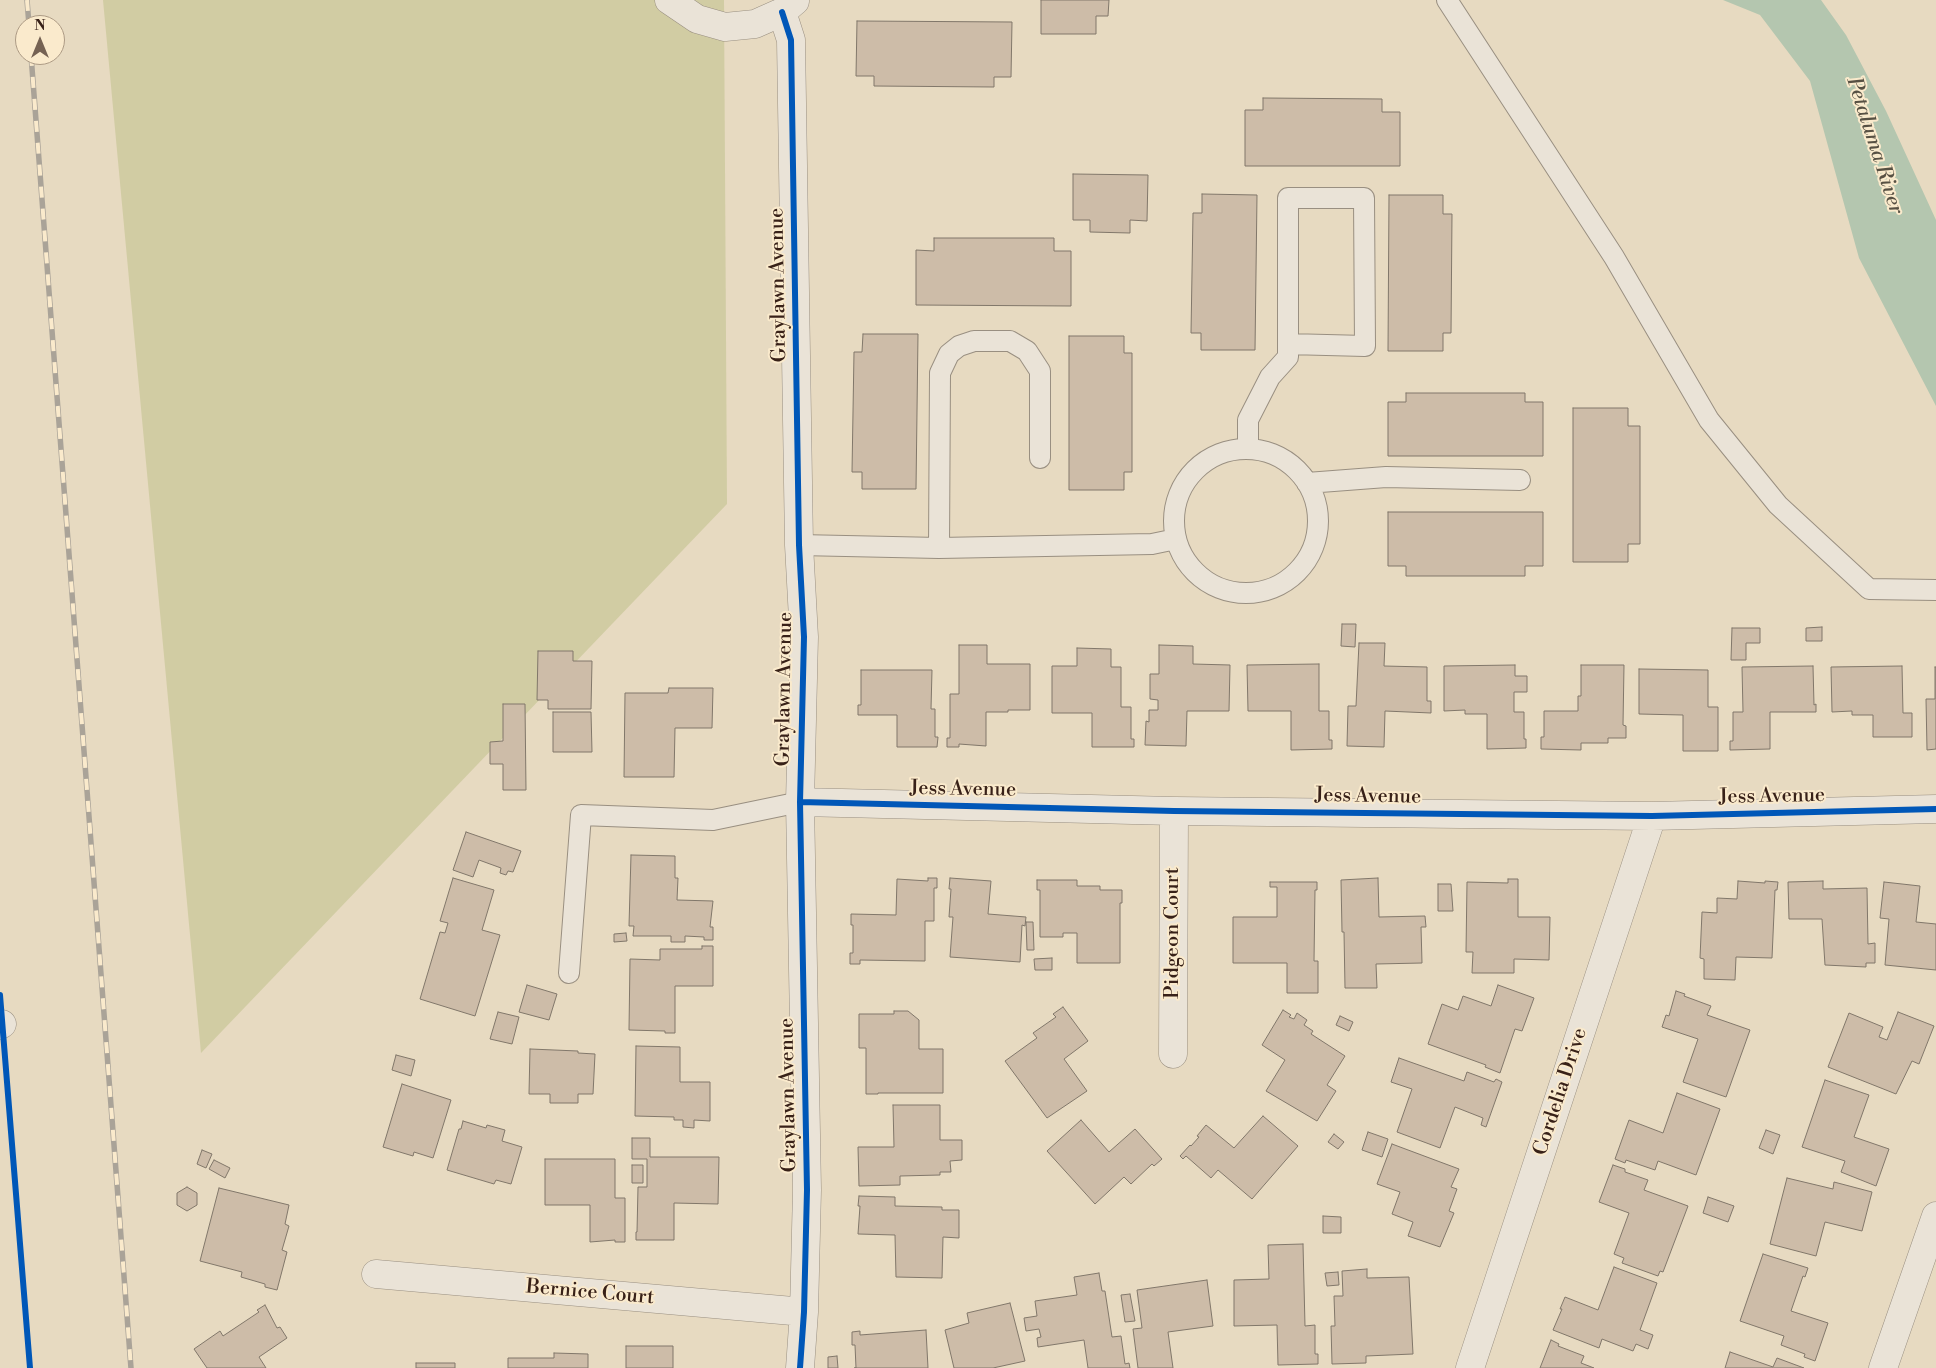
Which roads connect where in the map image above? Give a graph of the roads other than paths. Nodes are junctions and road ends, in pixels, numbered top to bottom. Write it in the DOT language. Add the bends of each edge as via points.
graph roads {
  1 [pos="669,0"];
  2 [pos="1447,0"];
  3 [pos="789,6"];
  4 [pos="1288,344"];
  5 [pos="1248,449"];
  6 [pos="1040,458"];
  7 [pos="1520,480"];
  8 [pos="1307,484"];
  9 [pos="1176,539"];
  10 [pos="799,545"];
  11 [pos="938,548"];
  12 [pos="1936,590"];
  13 [pos="800,802"];
  14 [pos="1936,809"];
  15 [pos="1174,812"];
  16 [pos="1652,816"];
  17 [pos="569,973"];
  18 [pos="1173,1054"];
  19 [pos="1936,1216"];
  20 [pos="376,1274"];
  21 [pos="804,1312"];
  22 [pos="800,1368"];
  23 [pos="1470,1368"];
  24 [pos="1883,1368"];
  1 -- 3 [label="street, Graylawn Avenue" via="697,19 725,27 755,24"];
  2 -- 12 [label="lane" via="1614,257 1709,420 1778,505 1869,589"];
  3 -- 10 [label="street, Graylawn Avenue"];
  4 -- 4 [label="lane" via="1365,346 1364,198 1288,198"];
  4 -- 5 [label="lane" via="1288,357 1270,377 1248,420"];
  5 -- 8 [label="lane" via="1282,459 1297,469"];
  5 -- 9 [label="lane" via="1229,451 1196,469 1176,502"];
  6 -- 11 [label="lane" via="1040,371 1027,351 1010,341 983,340 959,346 949,354 940,373"];
  7 -- 8 [label="lane" via="1386,477"];
  8 -- 9 [label="lane" via="1315,500 1318,517 1310,554 1299,570 1266,590 1227,591 1210,584 1194,572"];
  9 -- 11 [label="lane" via="1152,544"];
  10 -- 11 [label="lane"];
  10 -- 13 [label="street, Graylawn Avenue" via="804,637"];
  13 -- 15 [label="street, Jess Avenue"];
  13 -- 17 [label="lane" via="713,820 581,815"];
  13 -- 21 [label="street, Graylawn Avenue" via="807,1190"];
  14 -- 16 [label="street, Jess Avenue"];
  15 -- 16 [label="street, Jess Avenue"];
  15 -- 18 [label="street, Pidgeon Court"];
  16 -- 23 [label="street, Cordelia Drive"];
  19 -- 24 [label="street"];
  20 -- 21 [label="street, Bernice Court"];
  21 -- 22 [label="street, Graylawn Avenue"];
}
